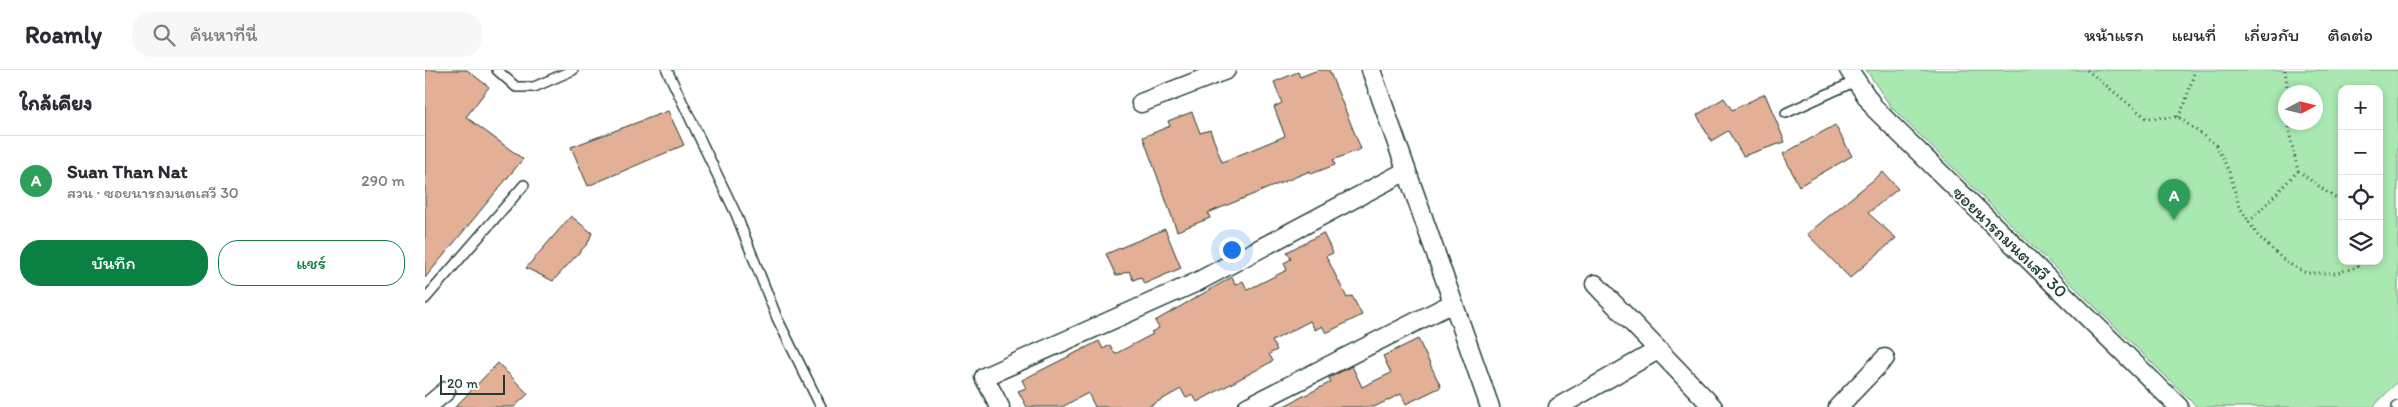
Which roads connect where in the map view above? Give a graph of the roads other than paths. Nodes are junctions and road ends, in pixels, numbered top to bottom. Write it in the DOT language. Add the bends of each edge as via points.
graph roads {
  1 [pos="497,70"];
  2 [pos="573,70"];
  3 [pos="667,70"];
  4 [pos="1226,70"];
  5 [pos="1371,70"];
  6 [pos="1852,75"];
  7 [pos="1141,103"];
  8 [pos="1786,113"];
  9 [pos="1406,172"];
  10 [pos="524,185"];
  11 [pos="1595,284"];
  12 [pos="425,299"];
  13 [pos="1453,303"];
  14 [pos="1658,350"];
  15 [pos="1885,358"];
  16 [pos="446,391"];
  17 [pos="427,407"];
  18 [pos="821,407"];
  19 [pos="1000,407"];
  20 [pos="1247,407"];
  21 [pos="1490,407"];
  22 [pos="1558,407"];
  23 [pos="1713,407"];
  24 [pos="1838,407"];
  25 [pos="2179,407"];
  1 -- 2 [label="lane" via="516,87 534,87"];
  3 -- 18 [label="lane" via="736,214 777,318"];
  4 -- 7 [label="street"];
  5 -- 9 [label="street"];
  6 -- 8 [label="lane"];
  6 -- 25 [label="street, ซอยนารถมนตเสวี 30" via="1875,109"];
  9 -- 13 [label="street"];
  9 -- 19 [label="street" via="1197,282 984,377"];
  10 -- 12 [label="lane"];
  11 -- 14 [label="street"];
  13 -- 20 [label="street"];
  13 -- 21 [label="street"];
  14 -- 22 [label="street"];
  14 -- 23 [label="street"];
  15 -- 24 [label="street"];
  16 -- 17 [label="street"];
}
